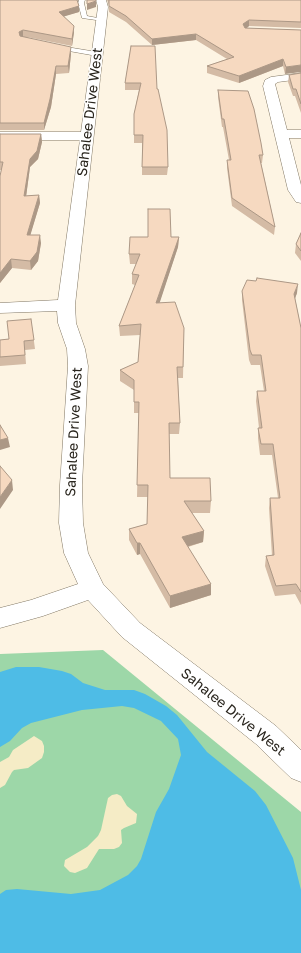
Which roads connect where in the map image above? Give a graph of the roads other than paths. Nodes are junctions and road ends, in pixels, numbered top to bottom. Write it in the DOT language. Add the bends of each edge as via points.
graph roads {
  1 [pos="82,0"];
  2 [pos="101,10"];
  3 [pos="49,46"];
  4 [pos="97,54"];
  5 [pos="301,76"];
  6 [pos="282,134"];
  7 [pos="301,134"];
  8 [pos="0,136"];
  9 [pos="87,136"];
  10 [pos="301,199"];
  11 [pos="66,305"];
  12 [pos="0,308"];
  13 [pos="93,589"];
  14 [pos="0,618"];
  15 [pos="301,769"];
  1 -- 2 [label="lane" via="84,17"];
  2 -- 4 [label="street, Sahalee Drive West"];
  3 -- 4 [label="lane"];
  4 -- 9 [label="street, Sahalee Drive West"];
  5 -- 6 [label="street" via="275,79 269,83"];
  6 -- 7 [label="street"];
  6 -- 10 [label="street" via="295,190"];
  8 -- 9 [label="street"];
  9 -- 11 [label="street, Sahalee Drive West"];
  11 -- 12 [label="street"];
  11 -- 13 [label="street, Sahalee Drive West" via="67,323 76,349 78,366 71,523 76,553"];
  13 -- 14 [label="street" via="34,610"];
  13 -- 15 [label="street, Sahalee Drive West" via="131,630 266,735"];
}
